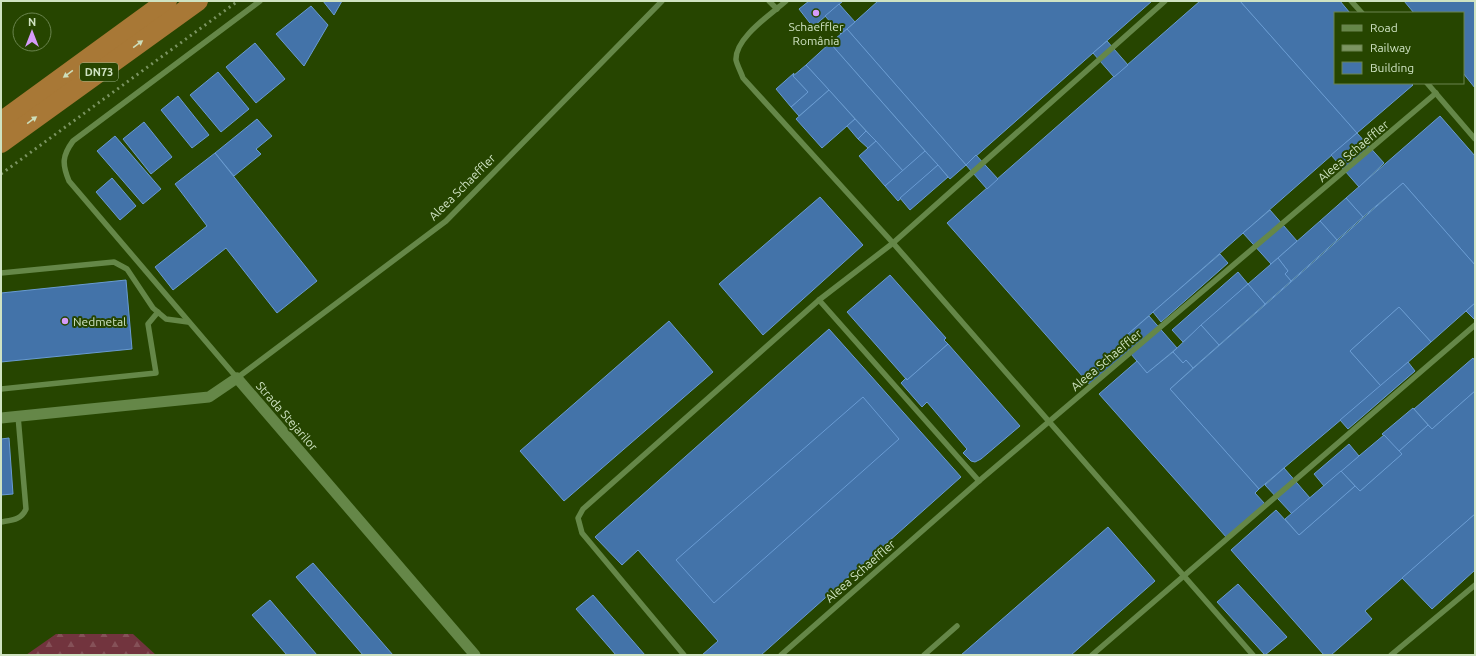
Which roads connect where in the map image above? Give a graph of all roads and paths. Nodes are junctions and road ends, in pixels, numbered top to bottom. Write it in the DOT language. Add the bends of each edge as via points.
graph roads {
  1 [pos="167,1"];
  2 [pos="198,1"];
  3 [pos="260,1"];
  4 [pos="662,1"];
  5 [pos="769,1"];
  6 [pos="786,1"];
  7 [pos="1164,1"];
  8 [pos="1354,2"];
  9 [pos="777,9"];
  10 [pos="1361,12"];
  11 [pos="1428,84"];
  12 [pos="1436,93"];
  13 [pos="1,122"];
  14 [pos="1475,139"];
  15 [pos="1,143"];
  16 [pos="893,243"];
  17 [pos="1,273"];
  18 [pos="819,300"];
  19 [pos="158,312"];
  20 [pos="188,322"];
  21 [pos="1475,325"];
  22 [pos="237,378"];
  23 [pos="1,389"];
  24 [pos="18,416"];
  25 [pos="1,418"];
  26 [pos="1050,422"];
  27 [pos="979,481"];
  28 [pos="1,522"];
  29 [pos="1184,577"];
  30 [pos="1475,585"];
  31 [pos="958,626"];
  32 [pos="475,655"];
  33 [pos="684,655"];
  34 [pos="781,655"];
  35 [pos="924,655"];
  36 [pos="1092,655"];
  37 [pos="1253,655"];
  38 [pos="1391,655"];
  1 -- 13 [label="highway, DN73, one-way"];
  15 -- 2 [label="highway, DN73, one-way"];
  3 -- 20 [label="lane" via="73,141 66,150 64,169 69,181"];
  4 -- 22 [label="lane, Aleea Schaeffler" via="446,221"];
  5 -- 9 [label="lane"];
  6 -- 9 [label="lane"];
  7 -- 16 [label="lane"];
  8 -- 10 [label="lane"];
  9 -- 16 [label="lane" via="738,46 736,60 743,78"];
  11 -- 12 [label="lane"];
  12 -- 14 [label="lane"];
  12 -- 26 [label="lane, Aleea Schaeffler"];
  16 -- 18 [label="lane"];
  16 -- 26 [label="lane"];
  17 -- 19 [label="lane" via="114,262 127,269"];
  18 -- 27 [label="lane"];
  18 -- 33 [label="lane" via="584,509 578,518 582,533"];
  19 -- 20 [label="lane" via="166,320"];
  19 -- 23 [label="lane" via="148,324 156,374"];
  20 -- 22 [label="lane"];
  21 -- 29 [label="lane"];
  22 -- 24 [label="street" via="209,397"];
  22 -- 32 [label="street, Strada Stejarilor"];
  24 -- 25 [label="street"];
  24 -- 28 [label="lane" via="26,509 23,516 16,520"];
  26 -- 27 [label="lane, Aleea Schaeffler"];
  26 -- 29 [label="lane"];
  27 -- 34 [label="lane, Aleea Schaeffler"];
  29 -- 36 [label="lane"];
  29 -- 37 [label="lane"];
  30 -- 38 [label="lane"];
  31 -- 35 [label="lane"];
}
